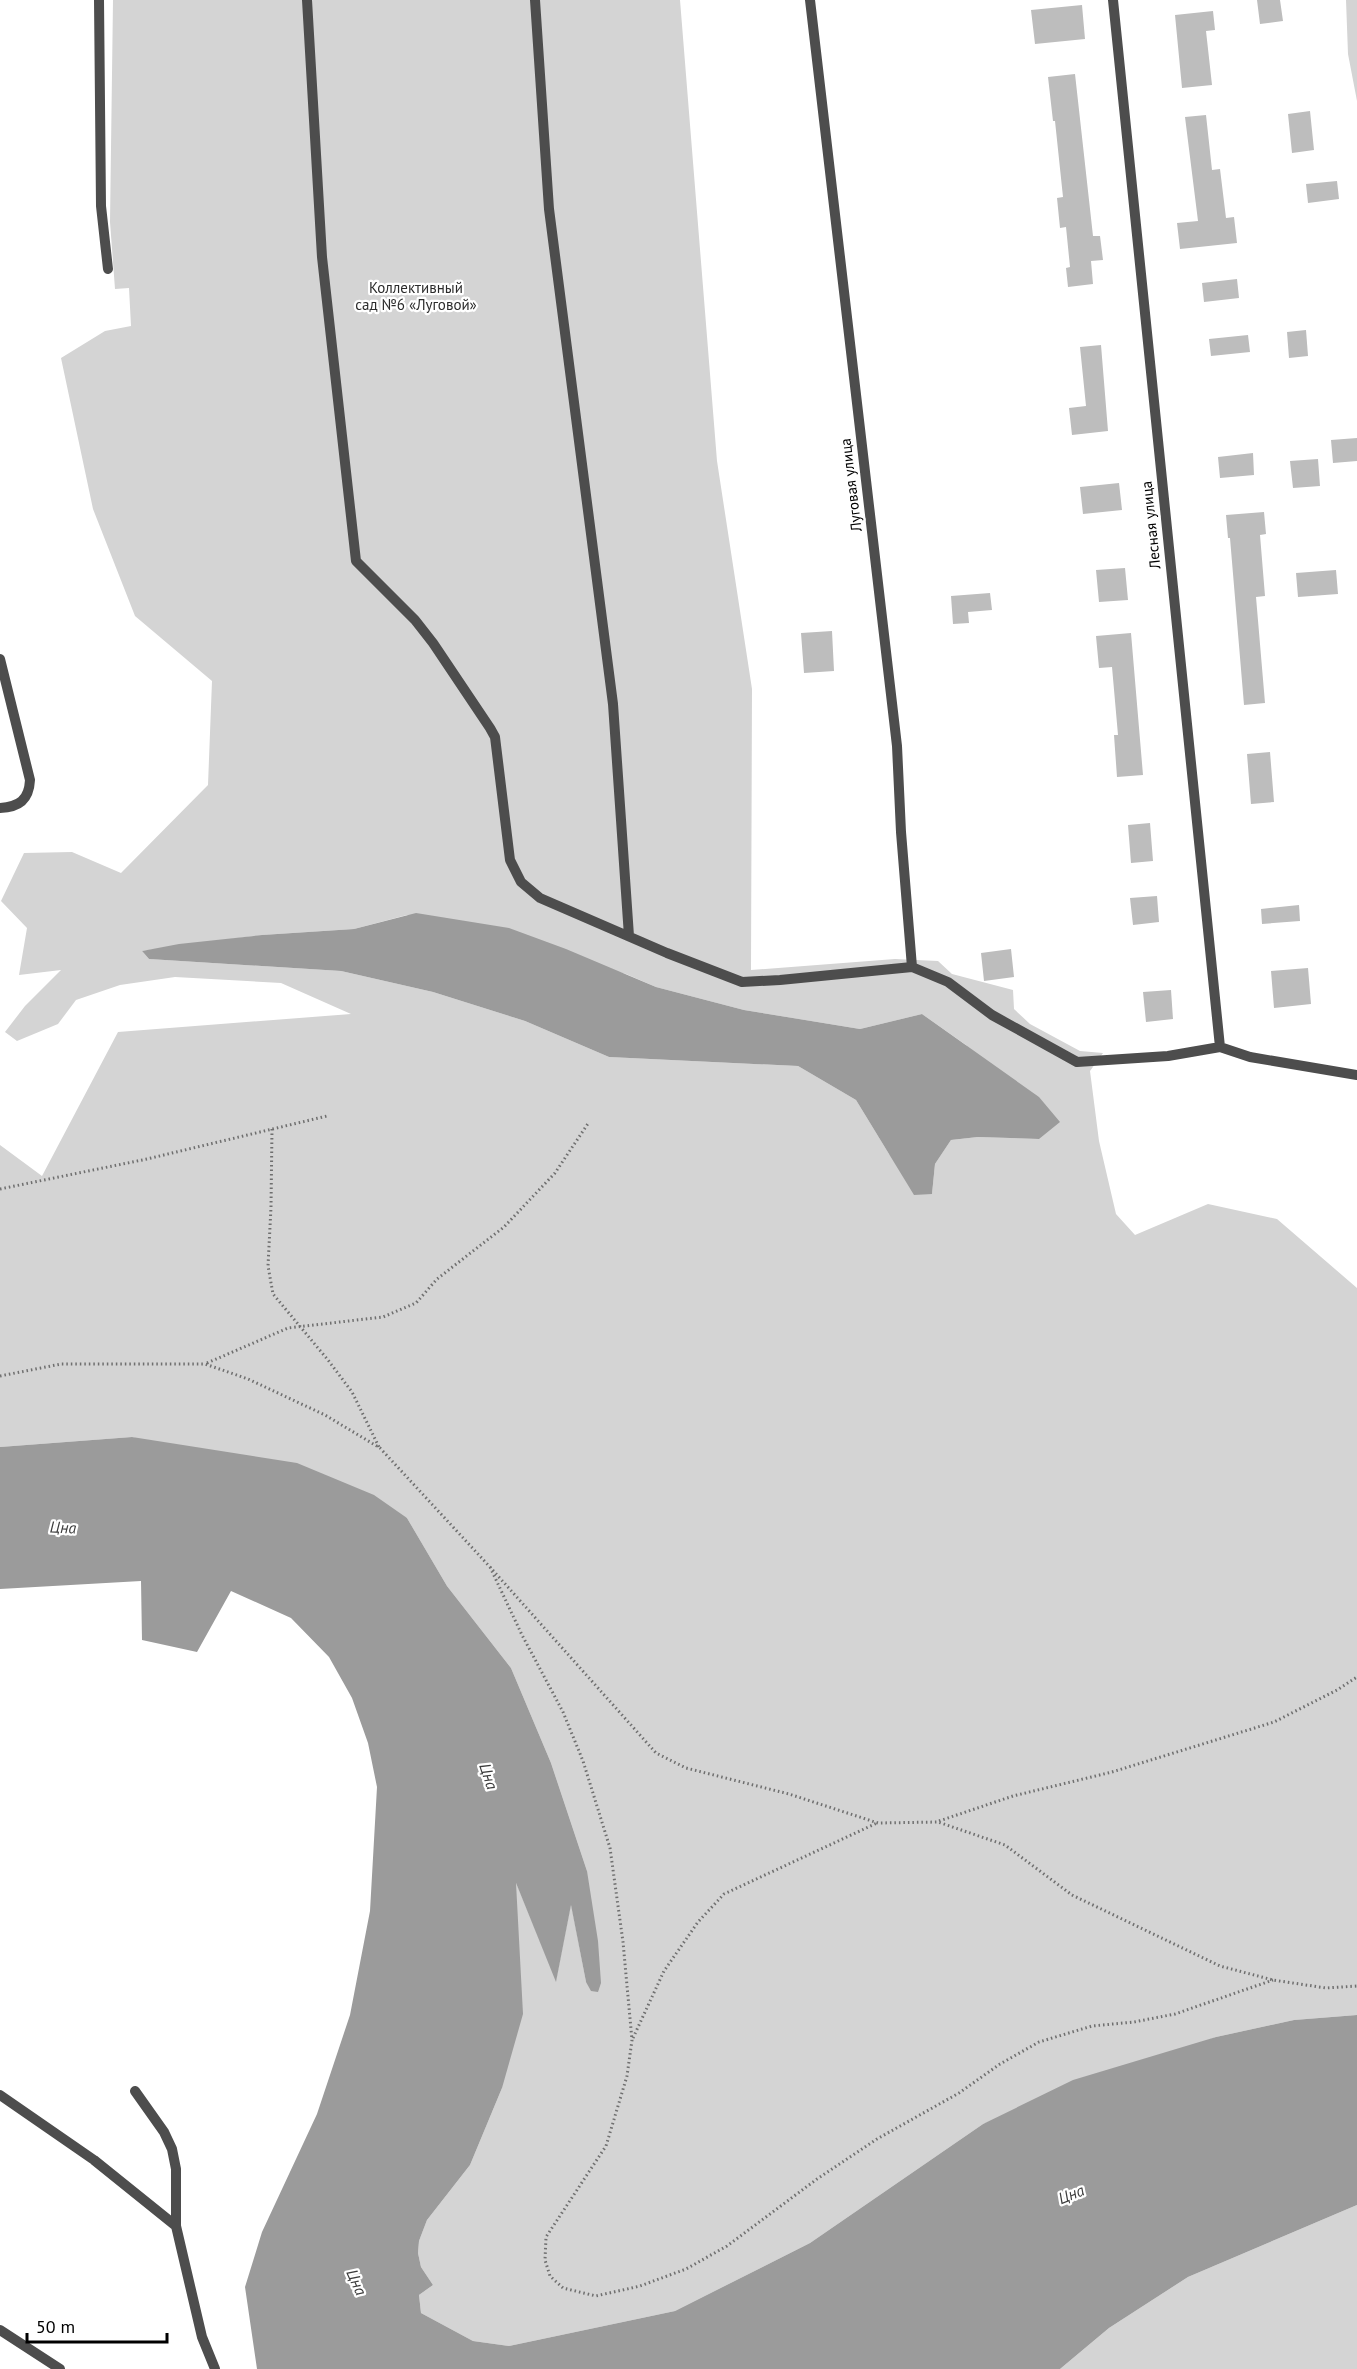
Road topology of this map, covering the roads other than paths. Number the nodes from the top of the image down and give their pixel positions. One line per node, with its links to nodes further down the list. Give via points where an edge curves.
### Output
1 (99, 0): 6 (street, via 101,206)
2 (307, 0): 9 (street, via 322,257 356,561 415,620 495,737 510,860 521,882 540,898)
3 (535, 0): 9 (street, via 549,209 613,704)
4 (810, 0): 10 (street, Луговая улица, via 897,746)
5 (1113, 0): 11 (street, Лесная улица)
6 (108, 269)
7 (0, 658): 8 (street, via 30,780 25,800 10,808)
8 (0, 808)
9 (629, 936): 10 (street, via 742,982)
10 (912, 967): 11 (street, via 948,982 992,1015 1077,1062 1168,1056)
11 (1220, 1047): 12 (street, via 1250,1057)
12 (1357, 1075)
13 (135, 2091): 15 (street, via 172,2149)
14 (0, 2095): 15 (street, via 94,2160)
15 (176, 2226): 18 (street, via 202,2337)
16 (0, 2330): 17 (street)
17 (60, 2369)
18 (215, 2369)

